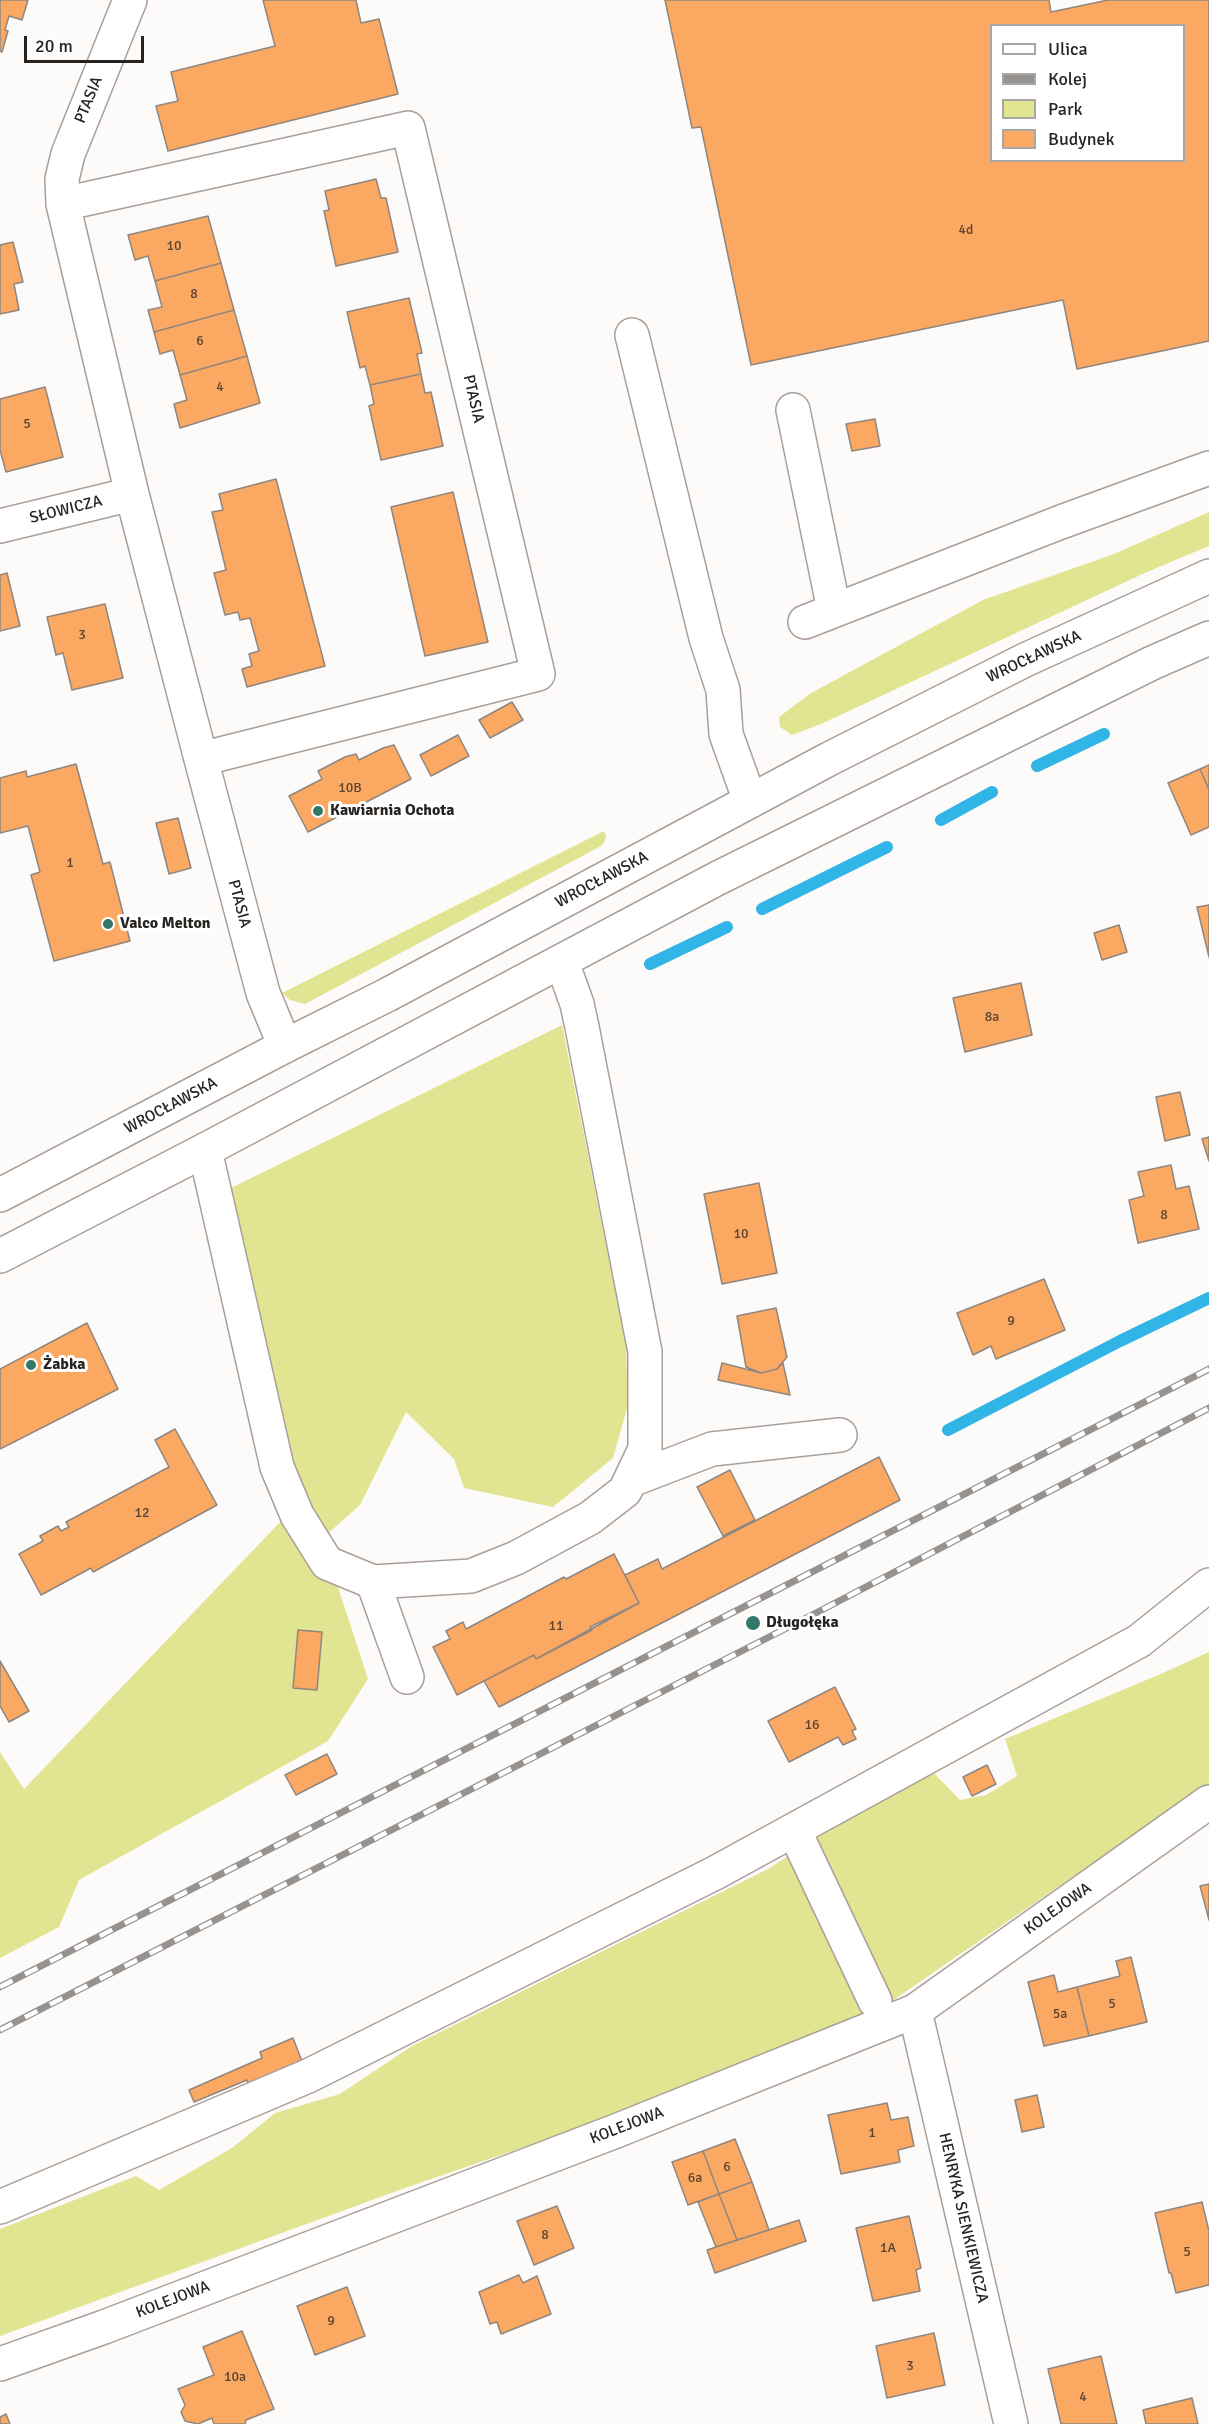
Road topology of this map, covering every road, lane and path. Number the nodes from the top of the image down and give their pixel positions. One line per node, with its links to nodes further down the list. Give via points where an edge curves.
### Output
1 (130, 0): 2 (street, PTASIA, via 68,154 62,179)
2 (63, 204): 6 (street, PTASIA); 12 (street, PTASIA, via 408,128 538,674)
3 (632, 335): 13 (street, via 706,638 723,690 726,734)
4 (793, 410): 9 (street)
5 (1209, 468): 9 (street)
6 (132, 494): 7 (street, SŁOWICZA); 12 (street, PTASIA)
7 (0, 526)
8 (1209, 576): 13 (street, WROCŁAWSKA, via 1025,660)
9 (834, 610): 10 (street)
10 (804, 622)
11 (1209, 638): 14 (street, via 718,878)
12 (201, 759): 15 (street, PTASIA, via 263,993)
13 (750, 801): 15 (street, WROCŁAWSKA)
14 (562, 962): 16 (street); 20 (street, via 580,1016 645,1352 645,1449)
15 (285, 1046): 17 (street, WROCŁAWSKA)
16 (205, 1150): 18 (street); 21 (street, via 277,1467 297,1515 327,1563)
17 (0, 1196)
18 (0, 1256)
19 (840, 1435): 20 (street, via 712,1449)
20 (631, 1480): 21 (street, via 625,1491 590,1518 516,1558 471,1576)
21 (373, 1582): 23 (street)
22 (1209, 1585): 25 (street, via 1139,1641)
23 (406, 1677)
24 (1209, 1802): 27 (street, KOLEJOWA)
25 (794, 1830): 26 (street); 28 (street, via 308,2076)
26 (875, 2001)
27 (915, 2011): 29 (street, KOLEJOWA, via 605,2135); 30 (street, HENRYKA SIENKIEWICZA)
28 (0, 2207)
29 (0, 2364)
30 (1011, 2424)

